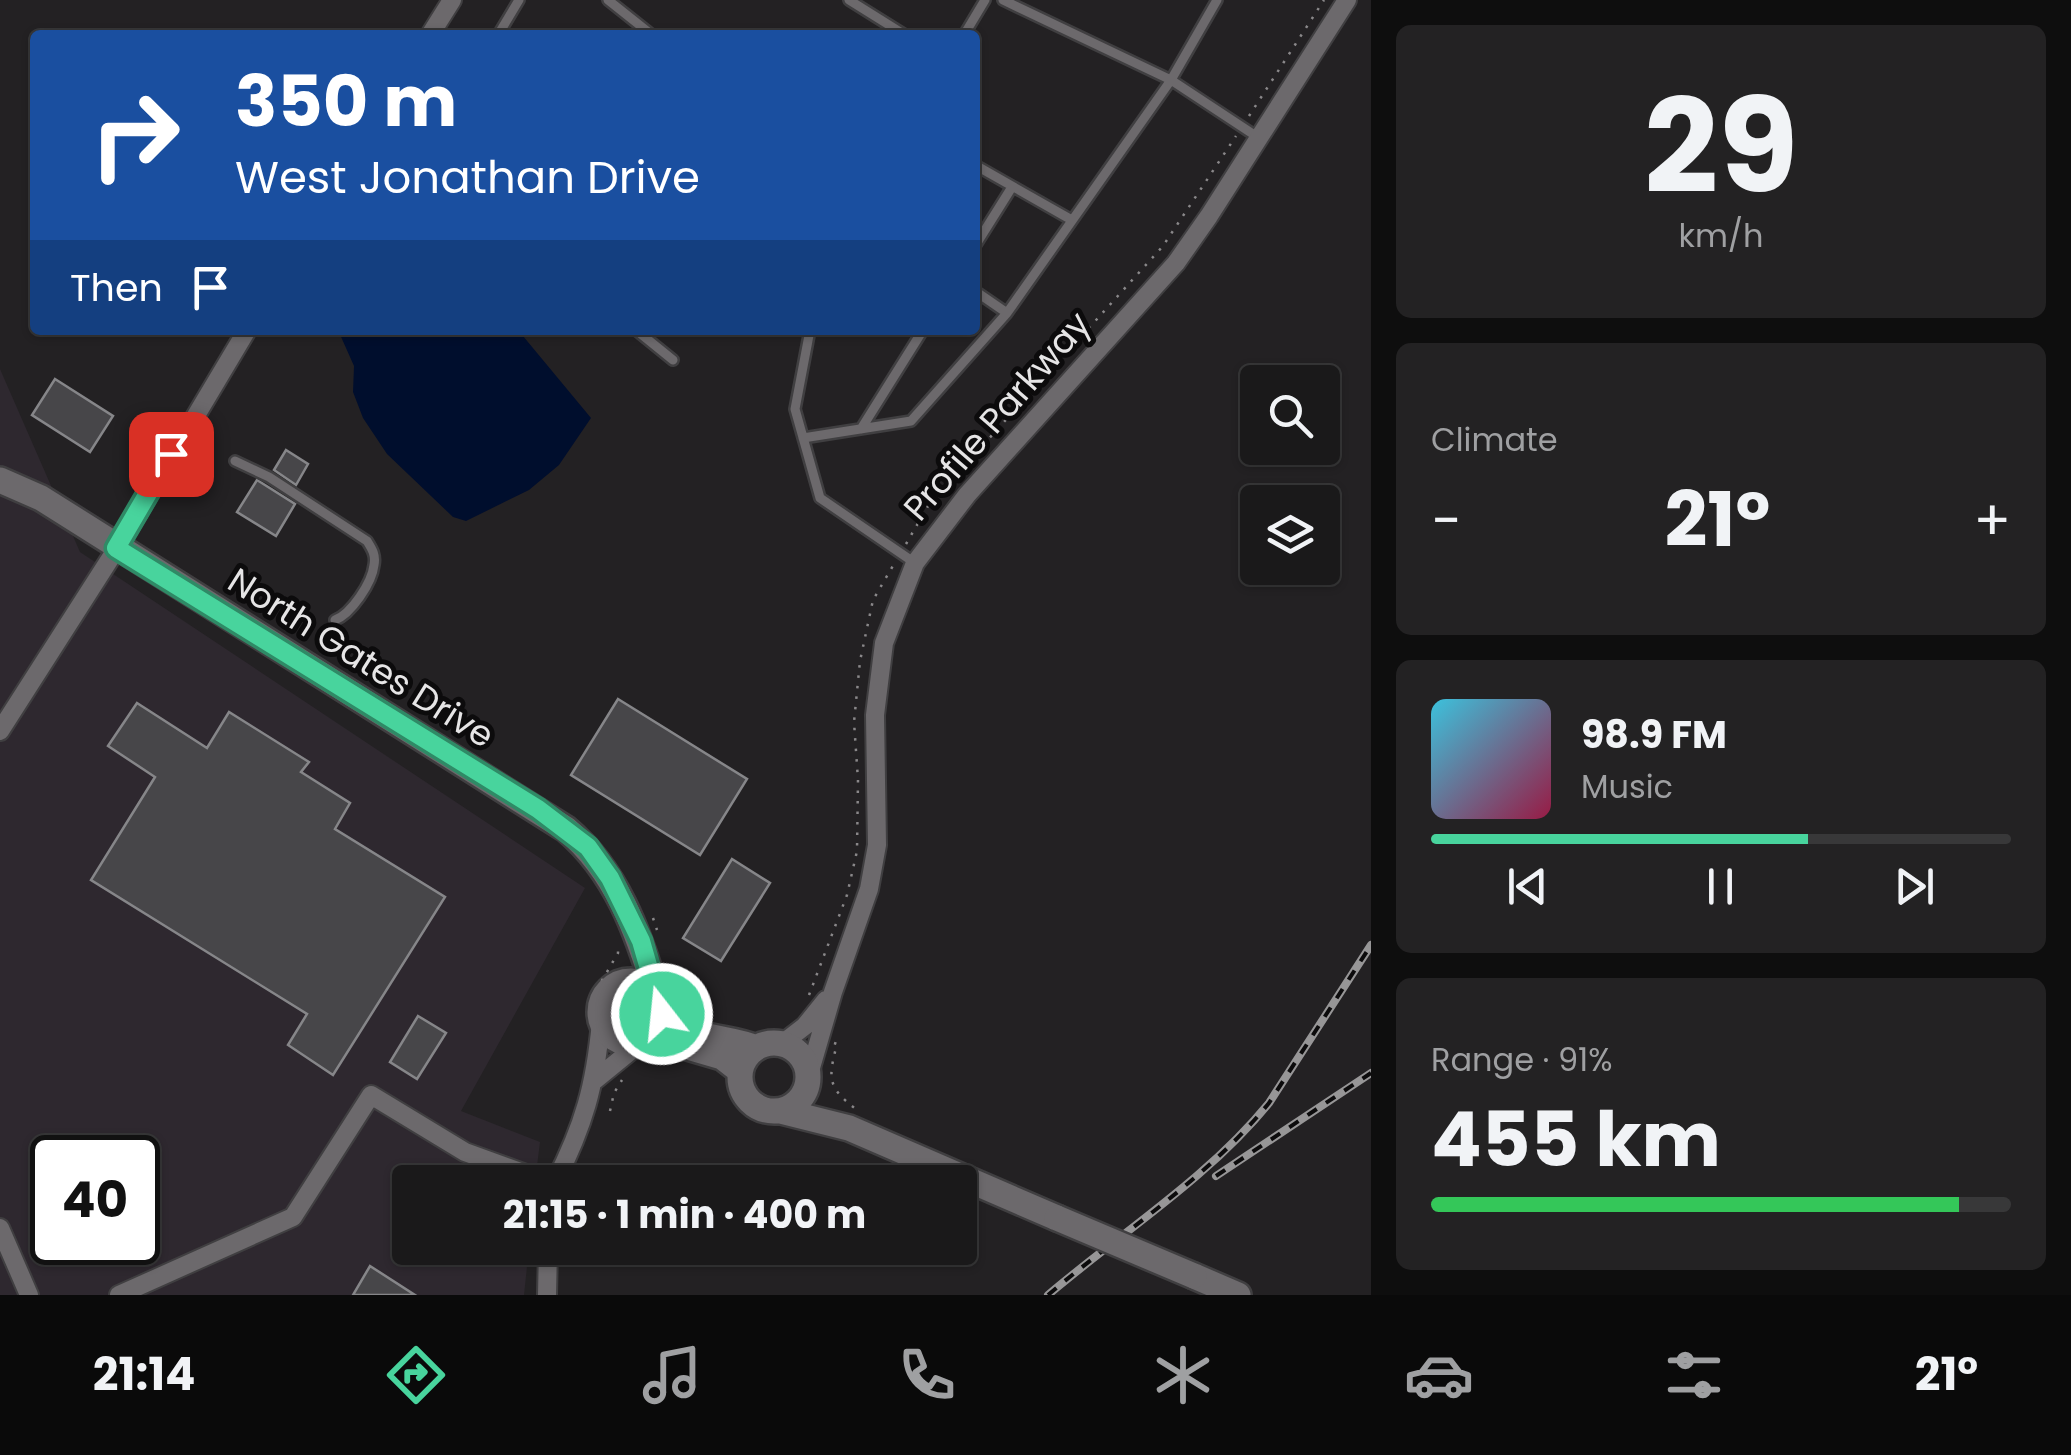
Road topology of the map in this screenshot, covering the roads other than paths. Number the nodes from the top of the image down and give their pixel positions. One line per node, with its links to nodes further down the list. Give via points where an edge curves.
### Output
1 (452, 0): 9 (street)
2 (519, 0): 10 (lane)
3 (608, 0): 11 (lane)
4 (849, 0): 12 (lane)
5 (985, 0): 13 (lane)
6 (1003, 0): 14 (lane)
7 (1217, 0): 14 (lane)
8 (1347, 0): 15 (street, Profile Parkway)
9 (433, 30)
10 (501, 30)
11 (645, 30)
12 (897, 30)
13 (967, 30)
14 (1170, 80): 15 (lane); 18 (lane)
15 (1259, 138): 32 (street, Profile Parkway, via 1176,262)
16 (980, 168): 17 (lane)
17 (1012, 187): 18 (lane); 19 (lane)
18 (1070, 220): 21 (lane)
19 (980, 238)
20 (980, 294): 21 (lane)
21 (1007, 313): 27 (lane, via 911,421)
22 (244, 335): 31 (street)
23 (642, 335): 26 (lane)
24 (809, 335): 28 (lane, via 795,409)
25 (919, 335): 27 (lane)
26 (673, 360)
27 (861, 429): 28 (lane)
28 (803, 438): 32 (lane, via 820,498)
29 (235, 461): 33 (lane, via 367,541 374,569 348,612)
30 (0, 480): 31 (street, North Gates Drive, via 41,498)
31 (116, 548): 34 (street); 35 (street, North Gates Drive, via 566,829 610,878)
32 (915, 562): 37 (street, Profile Parkway, via 884,643 875,715 877,845 869,889)
33 (335, 620)
34 (0, 732)
35 (635, 940): 36 (street); 38 (street, North Gates Drive)
36 (617, 984): 38 (street, via 642,983); 39 (street)
37 (833, 992): 41 (street, Profile Parkway); 45 (street, Profile Parkway)
38 (659, 1000): 40 (street, via 660,1022); 42 (street, via 700,1034)
39 (595, 1021): 40 (street, via 614,1038); 43 (street)
40 (647, 1038): 43 (street); 44 (street, via 722,1057)
41 (783, 1043): 42 (street); 45 (street, via 802,1056)
42 (756, 1048): 44 (street, via 743,1060)
43 (596, 1080): 49 (street)
44 (737, 1081): 46 (street, via 750,1102)
45 (808, 1081): 46 (street, via 800,1099); 47 (street)
46 (773, 1115): 47 (street)
47 (853, 1119): 55 (street, bridge, via 1057,1218)
48 (503, 1165): 53 (street, via 465,1152 371,1095 293,1217)
49 (561, 1165)
50 (0, 1228): 52 (street)
51 (548, 1265): 54 (street)
52 (28, 1295)
53 (118, 1295)
54 (547, 1295)
55 (1238, 1295)

